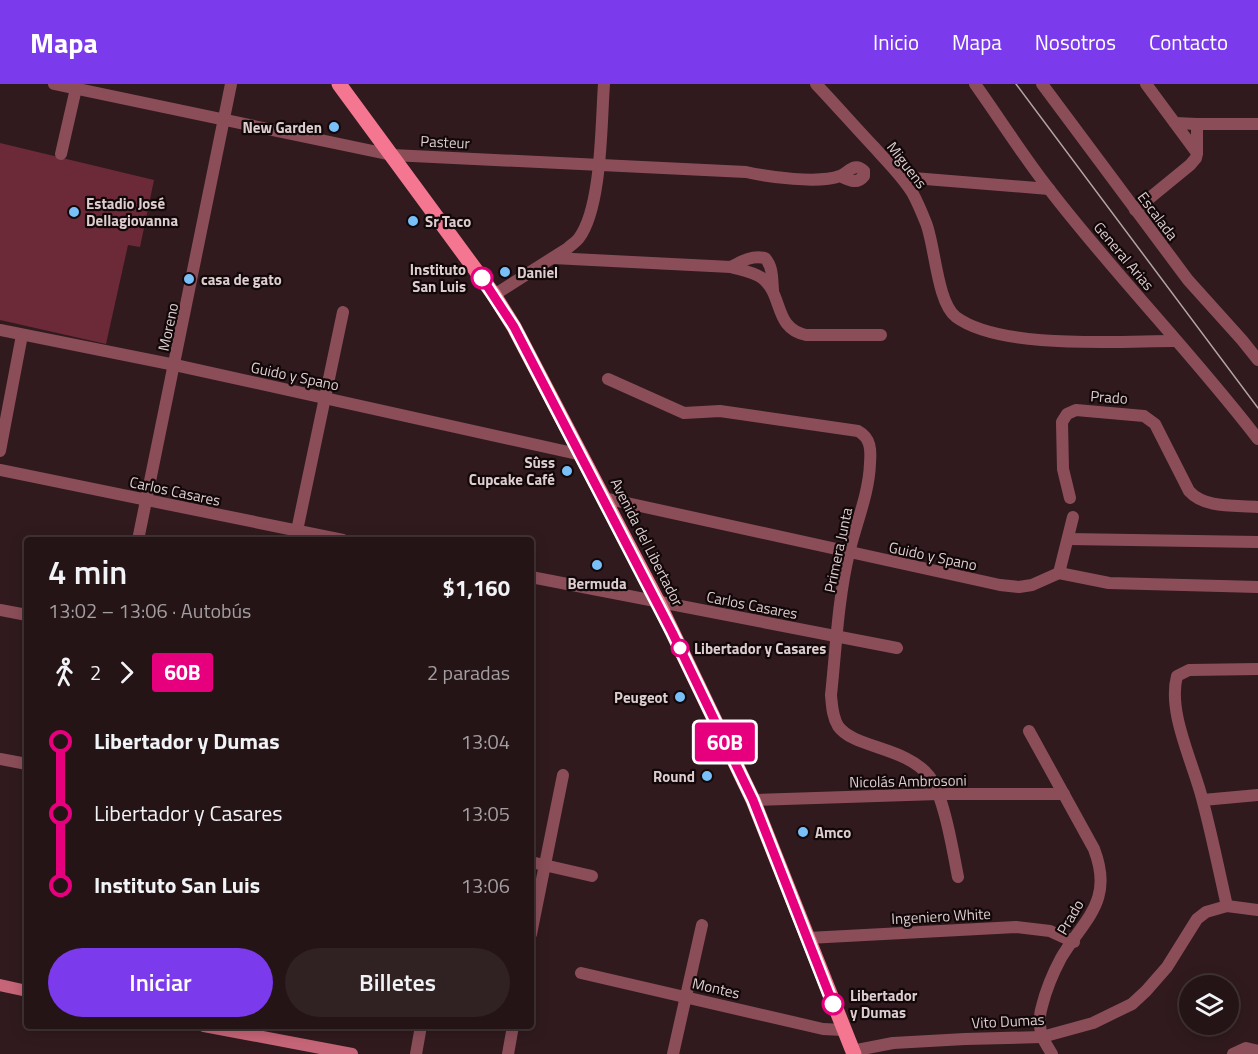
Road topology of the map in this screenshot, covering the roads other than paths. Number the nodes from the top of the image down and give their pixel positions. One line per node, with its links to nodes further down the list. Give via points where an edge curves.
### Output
1 (54, 84): 9 (street, Pasteur)
2 (231, 84): 10 (street, Moreno)
3 (339, 84): 16 (main road, Avenida del Libertador)
4 (604, 84): 17 (street)
5 (816, 84): 19 (street, Miguens)
6 (975, 84): 20 (street, General Arias)
7 (1042, 84): 21 (street, Escalada)
8 (1146, 84): 11 (street)
9 (77, 86): 10 (street, Pasteur); 15 (street)
10 (225, 121): 16 (street, Pasteur); 34 (street, Moreno)
11 (1175, 123): 12 (street); 14 (street)
12 (1197, 124): 13 (street); 14 (street)
13 (1258, 124)
14 (1197, 153): 21 (street, via 1190,165)
15 (61, 154)
16 (392, 155): 17 (street, Pasteur); 25 (main road, Avenida del Libertador)
17 (598, 164): 18 (street, Pasteur, via 810,179); 22 (street, via 594,201 579,238)
18 (840, 176)
19 (901, 177): 20 (street); 31 (street, Miguens, via 927,226 948,309 954,316 985,332 1010,336 1071,341)
20 (1048, 189): 31 (street, General Arias)
21 (1134, 210): 30 (street, Escalada, via 1188,280)
22 (553, 258): 23 (street); 25 (street)
23 (731, 267): 24 (street, via 763,279); 24 (street, via 749,258 765,258 770,263)
24 (773, 290): 29 (street, via 786,324 795,333)
25 (494, 295): 39 (main road, Avenida del Libertador)
26 (343, 312): 36 (street)
27 (0, 330): 28 (street, Guido y Spano)
28 (22, 335): 34 (street, Guido y Spano); 38 (street)
29 (881, 335)
30 (1242, 340): 32 (street); 33 (street, Escalada)
31 (1176, 341): 37 (street, General Arias)
32 (1258, 345)
33 (1258, 360)
34 (175, 365): 36 (street, Guido y Spano); 43 (street, Moreno)
35 (608, 379): 51 (street, Primera Junta, via 684,413 748,414 864,435 870,443 869,475)
36 (325, 398): 39 (street, Guido y Spano); 46 (street)
37 (1258, 439)
38 (0, 451)
39 (582, 455): 41 (main road, Avenida del Libertador)
40 (0, 470): 43 (street, Carlos Casares)
41 (604, 498): 51 (street, Guido y Spano); 55 (main road, Avenida del Libertador)
42 (1070, 498): 44 (street, Prado, via 1063,469 1062,422 1076,410 1144,416 1155,424 1194,497 1208,503)
43 (147, 500): 46 (street, Carlos Casares); 47 (street, Moreno)
44 (1258, 507)
45 (1073, 517): 49 (street)
46 (296, 535): 48 (street, Carlos Casares)
47 (139, 537)
48 (315, 537)
49 (1068, 539): 50 (street); 52 (street)
50 (1258, 542)
51 (849, 553): 52 (street, Guido y Spano, via 1019,587); 58 (street, Primera Junta)
52 (1059, 573): 54 (street, via 1109,583)
53 (534, 578): 55 (street, Carlos Casares)
54 (1258, 587)
55 (658, 602): 58 (street, Carlos Casares); 68 (main road, Avenida del Libertador)
56 (0, 610): 57 (street)
57 (24, 614)
58 (837, 637): 59 (street, Carlos Casares); 65 (street, Primera Junta, via 831,695 838,727 913,761 930,777)
59 (897, 648)
60 (1258, 669): 69 (street, via 1189,670 1177,676 1176,710)
61 (1029, 731): 66 (street, Prado)
62 (0, 759): 63 (street)
63 (24, 763)
64 (563, 776): 71 (street)
65 (938, 794): 66 (street, Nicolás Ambrosoni); 68 (street, Nicolás Ambrosoni); 73 (street, Primera Junta)
66 (1064, 794): 79 (street, Prado, via 1094,849 1101,877 1093,912)
67 (1258, 795): 69 (street)
68 (753, 800): 78 (main road, Avenida del Libertador)
69 (1203, 800): 74 (street)
70 (534, 863): 71 (street)
71 (544, 865): 72 (street); 76 (street)
72 (592, 876)
73 (958, 877)
74 (1227, 906): 75 (street); 88 (street, Vito Dumas, via 1197,919 1167,967 1132,1004 1093,1023)
75 (1258, 910)
76 (534, 918)
77 (702, 925): 83 (street)
78 (808, 938): 79 (street, Ingeniero White, via 1016,927 1050,931); 87 (main road, Avenida del Libertador)
79 (1074, 942): 88 (street, Prado, via 1044,995 1039,1016)
80 (581, 973): 83 (street, Montes)
81 (0, 986): 82 (street)
82 (24, 990)
83 (686, 996): 87 (street, Montes, via 823,1029); 94 (street)
84 (220, 1029): 91 (street)
85 (420, 1029): 92 (street)
86 (512, 1029): 93 (street)
87 (843, 1030): 90 (main road, Avenida del Libertador)
88 (1042, 1037): 90 (street, Vito Dumas, via 893,1043); 95 (street, Prado)
89 (1258, 1051): 96 (street, via 1246,1048)
90 (853, 1052)
91 (352, 1054)
92 (416, 1054)
93 (508, 1054)
94 (673, 1054)
95 (1052, 1054)
96 (1233, 1054)

